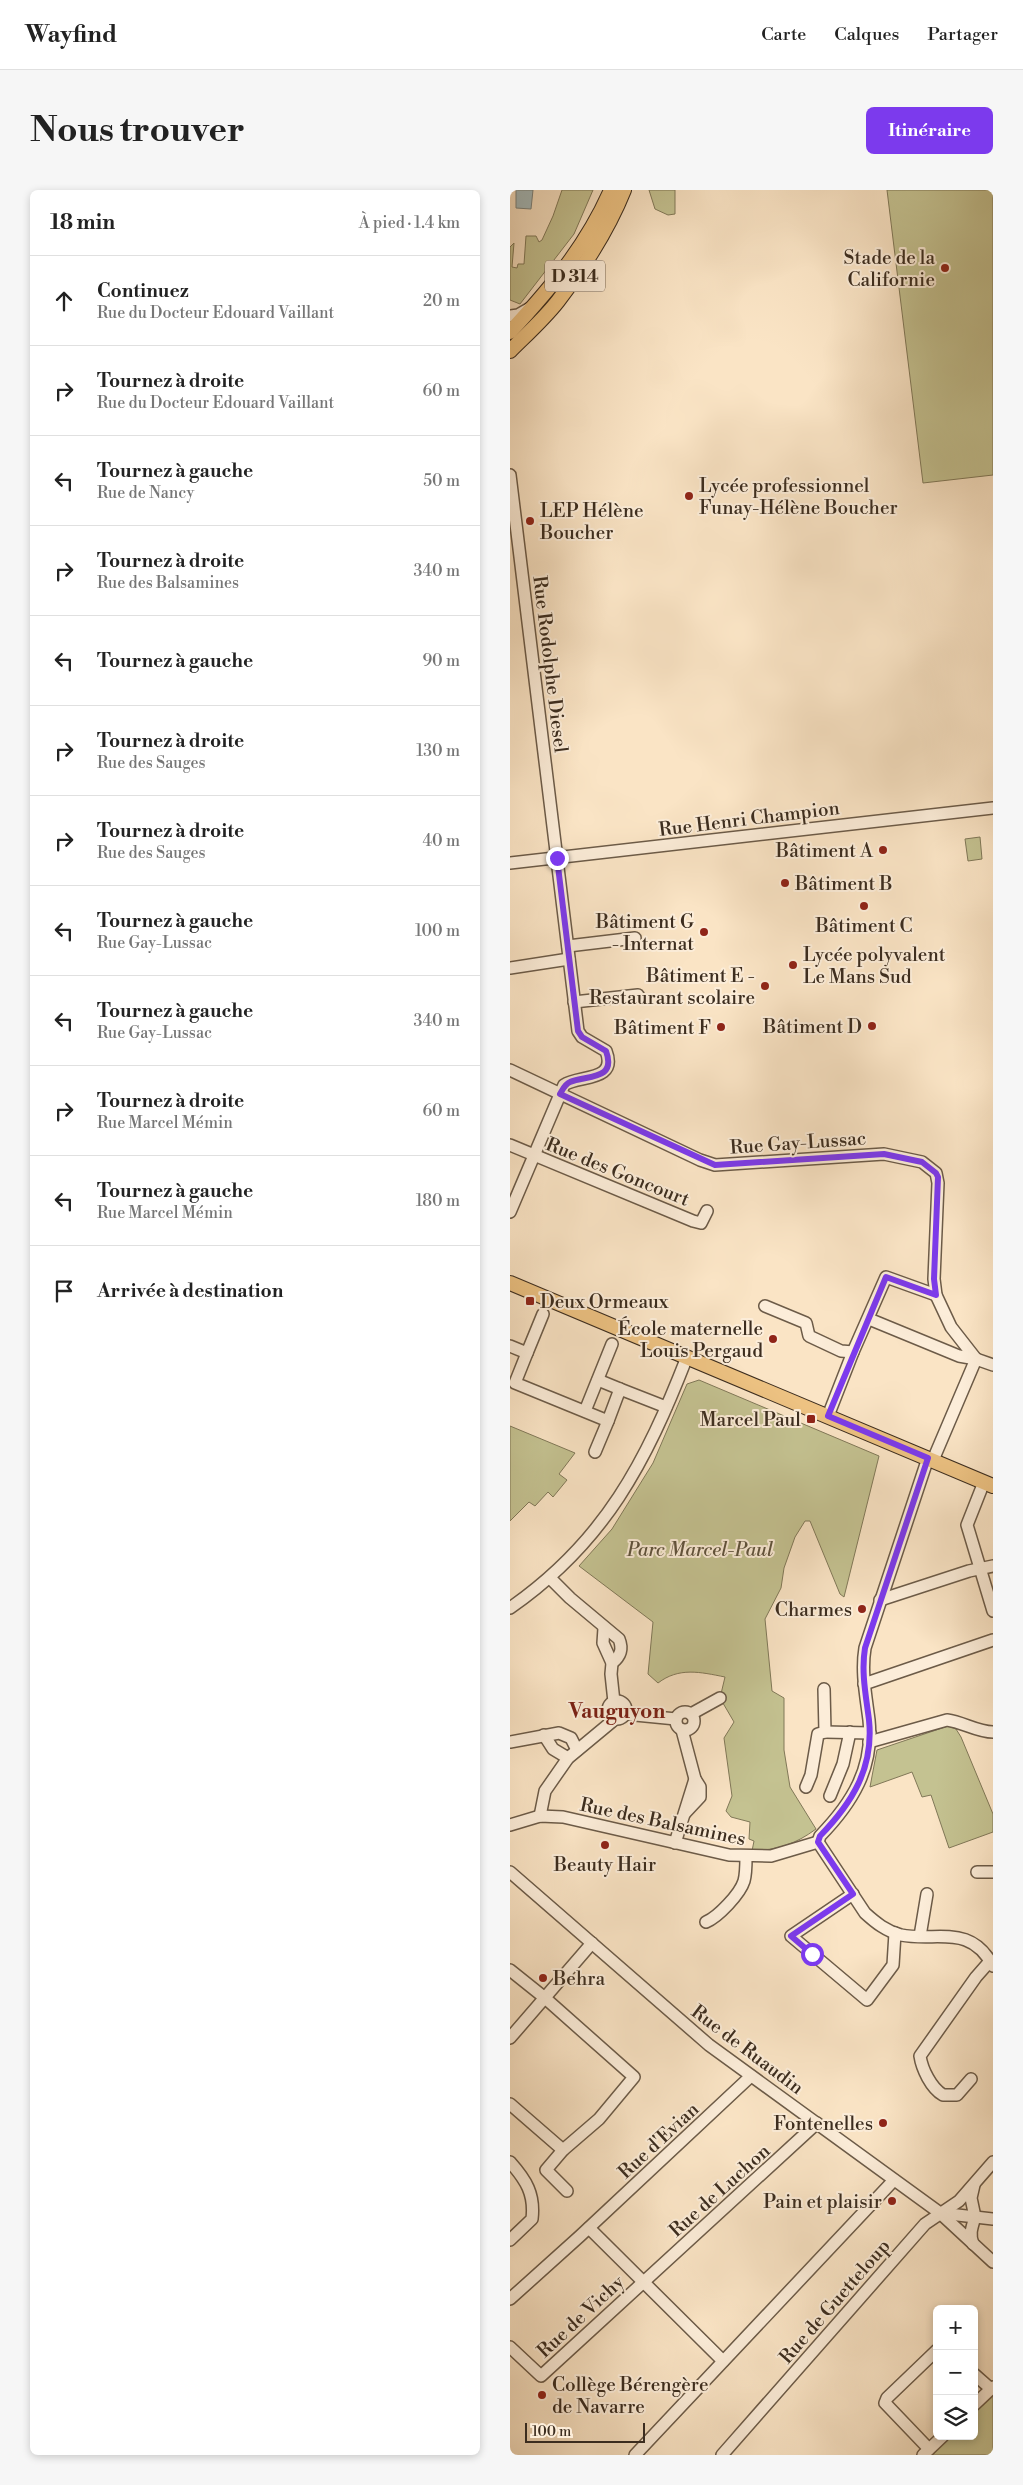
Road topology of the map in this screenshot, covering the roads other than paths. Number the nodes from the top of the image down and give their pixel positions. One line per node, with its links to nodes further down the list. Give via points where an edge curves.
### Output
1 (611, 190): 3 (main road, D 314, via 584,242)
2 (624, 190): 6 (main road, D 314, via 616,211 590,255 557,303)
3 (537, 302): 4 (street, via 526,311); 5 (main road, D 314)
4 (510, 316)
5 (510, 332)
6 (510, 351)
7 (510, 474): 8 (street, Rue Rodolphe Diesel)
8 (513, 522): 10 (street, Rue Rodolphe Diesel)
9 (993, 808): 10 (street, Rue Henri Champion)
10 (557, 858): 11 (street, Rue Henri Champion); 13 (street, Rue Rodolphe Diesel)
11 (510, 863)
12 (635, 938): 13 (street)
13 (568, 946): 14 (street, Rue Rodolphe Diesel)
14 (569, 959): 15 (street); 17 (street, Rue Rodolphe Diesel)
15 (510, 968)
16 (638, 995): 17 (street)
17 (574, 1002): 19 (street, Rue Rodolphe Diesel, via 578,1031 582,1037 606,1051 608,1063 601,1074 571,1081)
18 (510, 1070): 19 (street, Rue Gay-Lussac)
19 (560, 1094): 21 (street); 25 (street, Rue Gay-Lussac, via 715,1165 884,1154 922,1162 936,1173 938,1183)
20 (510, 1145): 21 (street, Rue des Goncourt)
21 (534, 1155): 22 (street, Rue des Goncourt, via 701,1223); 23 (street)
22 (708, 1211)
23 (510, 1212)
24 (510, 1283): 33 (main road)
25 (936, 1295): 28 (street, via 886,1277); 34 (street, Rue Gay-Lussac, via 951,1328)
26 (765, 1306): 31 (street, via 806,1323 809,1336 841,1351)
27 (543, 1314): 32 (street)
28 (868, 1319): 31 (street); 34 (street, via 959,1356)
29 (612, 1344): 36 (street)
30 (510, 1346): 32 (street)
31 (853, 1352): 40 (street)
32 (527, 1353): 39 (street, via 515,1383)
33 (687, 1357): 38 (street); 40 (main road)
34 (976, 1359): 35 (street); 43 (street)
35 (993, 1366)
36 (598, 1380): 37 (street); 39 (street)
37 (620, 1389): 38 (street); 41 (street)
38 (666, 1407): 47 (street, via 645,1454 613,1509 584,1545)
39 (585, 1412): 41 (street)
40 (828, 1416): 43 (main road)
41 (608, 1421): 42 (street)
42 (595, 1452)
43 (930, 1459): 44 (main road); 48 (street)
44 (988, 1484): 46 (street, via 967,1525)
45 (993, 1566): 46 (street)
46 (980, 1569): 48 (street); 50 (street)
47 (550, 1578): 49 (street); 51 (street)
48 (880, 1600): 54 (street, via 865,1648)
49 (510, 1608)
50 (993, 1611)
51 (604, 1628): 53 (street, via 603,1643); 53 (street, via 621,1644 618,1658)
52 (993, 1640): 54 (street)
53 (612, 1662): 58 (street, via 614,1702 608,1710 610,1715)
54 (864, 1684): 65 (street)
55 (824, 1689): 61 (street)
56 (720, 1698): 57 (street)
57 (691, 1714): 59 (street, via 683,1713); 60 (street, via 694,1725)
58 (620, 1716): 59 (street); 67 (street)
59 (676, 1719): 60 (street)
60 (682, 1730): 73 (street, via 700,1787 700,1797 685,1813)
61 (825, 1732): 62 (street); 68 (street, via 818,1734)
62 (850, 1732): 65 (street); 69 (street, via 843,1764)
63 (993, 1732): 65 (street, via 947,1720)
64 (544, 1736): 66 (street); 67 (street, via 553,1748); 67 (street, via 565,1735 571,1738)
65 (869, 1738): 72 (street, via 866,1766 853,1796)
66 (510, 1742)
67 (572, 1754): 70 (street, via 545,1791)
68 (806, 1787)
69 (830, 1796)
70 (540, 1816): 71 (street, Rue des Balsamines); 73 (street, Rue des Balsamines, via 563,1818)
71 (510, 1825)
72 (818, 1842): 74 (street, Rue des Balsamines, via 771,1856); 78 (street)
73 (675, 1843): 74 (street, Rue des Balsamines)
74 (746, 1857): 80 (street, via 741,1887 716,1918)
75 (510, 1872): 83 (street, Rue de Ruaudin)
76 (977, 1872): 77 (street)
77 (993, 1872)
78 (853, 1894): 81 (street, via 874,1922); 81 (street, via 791,1936 867,2000 893,1965)
79 (927, 1894): 82 (street)
80 (706, 1922)
81 (895, 1933): 82 (street)
82 (920, 1936): 84 (street, via 944,1935 962,1939 976,1946)
83 (592, 1943): 86 (street); 88 (street, Rue de Ruaudin, via 709,2045)
84 (992, 1964): 89 (street, via 976,1977 920,2056 933,2084 943,2095 957,2095)
85 (510, 1970): 86 (street)
86 (545, 1998): 87 (street); 92 (street, via 634,2077 599,2119)
87 (510, 2038)
88 (752, 2076): 91 (street, Rue de Ruaudin); 101 (street, Rue d'Evian)
89 (971, 2079)
90 (510, 2104): 92 (street)
91 (817, 2123): 95 (street, Rue de Ruaudin); 105 (street, Rue de Luchon)
92 (563, 2150): 97 (street, via 546,2170)
93 (510, 2162): 102 (street, via 531,2190 533,2208 532,2219)
94 (993, 2162): 96 (street, Rue de Guetteloup)
95 (894, 2180): 98 (street, Rue de Ruaudin); 109 (street)
96 (974, 2185): 98 (street, Rue de Guetteloup, via 959,2201); 99 (street, via 971,2198)
97 (567, 2192)
98 (940, 2213): 99 (street); 103 (street, Rue de Ruaudin); 116 (street, Rue de Guetteloup, via 925,2224)
99 (975, 2217): 100 (street); 103 (street, via 971,2227)
100 (993, 2219)
101 (589, 2228): 105 (street); 106 (street, Rue d'Evian)
102 (510, 2240)
103 (973, 2244): 104 (street, Rue de Ruaudin)
104 (993, 2262)
105 (644, 2282): 107 (street, Rue de Vichy, via 541,2376); 109 (street)
106 (510, 2299)
107 (510, 2346)
108 (933, 2354): 114 (street, via 885,2403)
109 (723, 2361): 115 (street)
110 (978, 2377): 111 (street)
111 (992, 2388): 112 (street)
112 (978, 2401)
113 (938, 2440): 114 (street)
114 (926, 2452)
115 (634, 2455)
116 (722, 2455)

